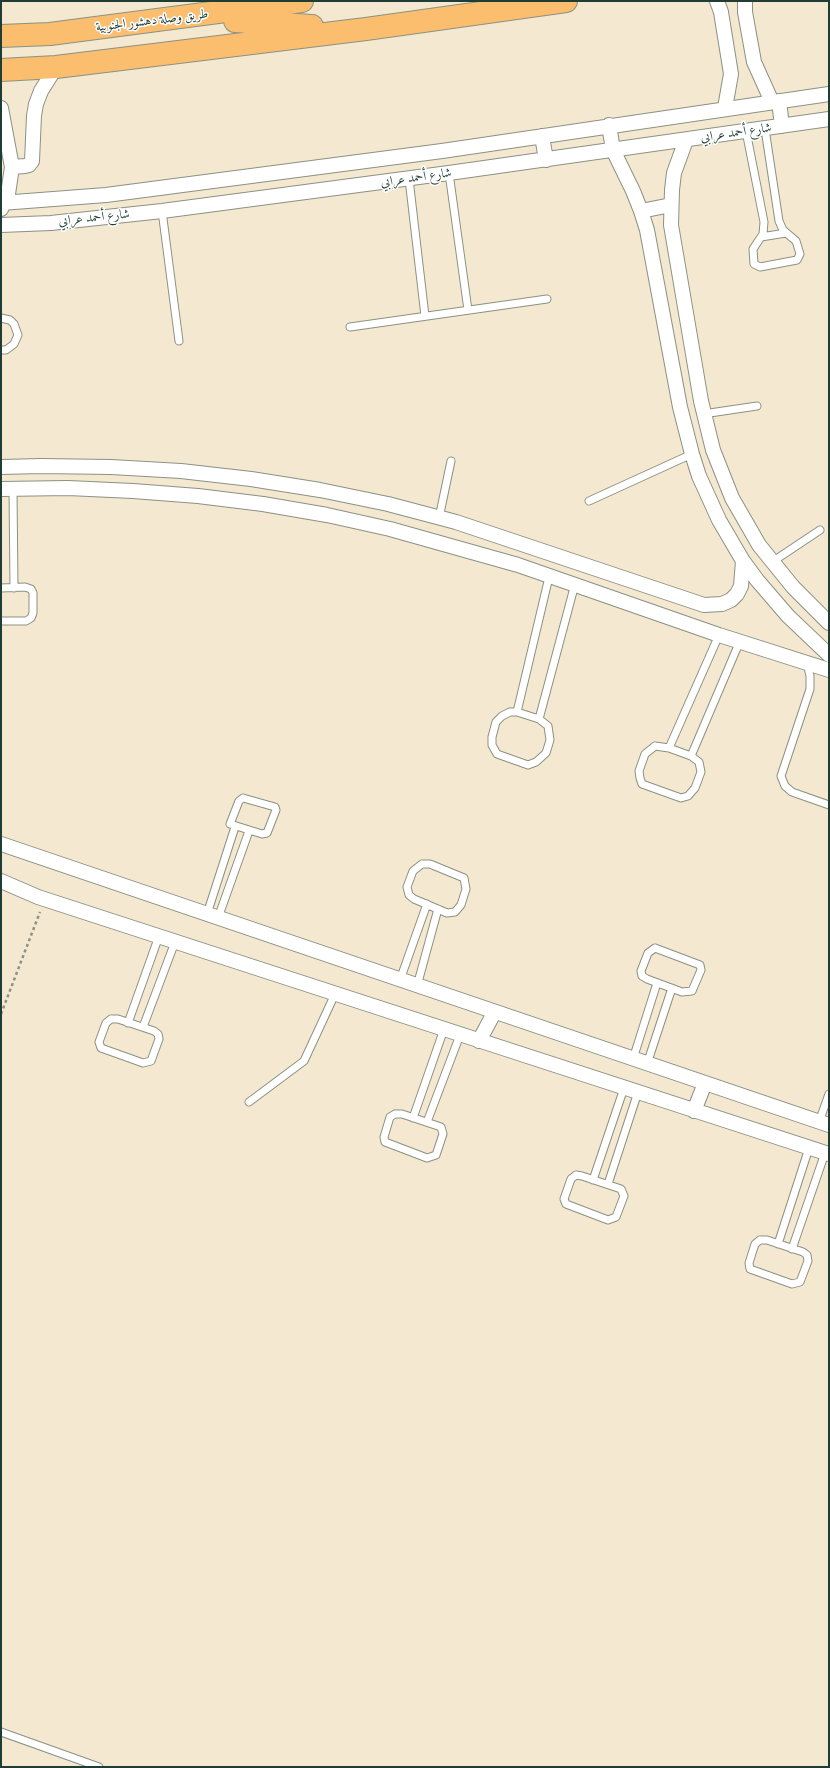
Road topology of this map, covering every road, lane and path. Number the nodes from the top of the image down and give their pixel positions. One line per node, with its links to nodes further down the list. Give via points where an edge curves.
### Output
1 (302, 1): 5 (highway, طريق وصلة دهشور الجنوبية)
2 (566, 1): 6 (highway)
3 (717, 1): 13 (street, via 731,70)
4 (745, 1): 11 (street, via 754,62)
5 (181, 18): 6 (highway); 7 (highway, طريق وصلة دهشور الجنوبية, via 50,34)
6 (366, 29): 8 (highway)
7 (1, 36)
8 (56, 67): 9 (highway); 23 (street, via 36,104 32,161 29,165)
9 (1, 70)
10 (829, 94): 11 (street)
11 (775, 102): 13 (street); 16 (street)
12 (1, 108): 23 (street)
13 (725, 108): 15 (street)
14 (829, 119): 16 (street, شارع أحمد عرابي)
15 (610, 125): 19 (street); 21 (street)
16 (782, 126): 17 (street, شارع أحمد عرابي)
17 (765, 129): 18 (street, شارع أحمد عرابي); 33 (lane, via 779,221)
18 (746, 131): 20 (street, شارع أحمد عرابي); 34 (lane, via 764,222)
19 (542, 136): 22 (street); 26 (street)
20 (686, 140): 21 (street, شارع أحمد عرابي); 28 (street, via 674,173)
21 (613, 150): 22 (street, شارع أحمد عرابي); 30 (street)
22 (546, 160): 24 (street, شارع أحمد عرابي)
23 (12, 167): 27 (street, via 10,185)
24 (449, 173): 25 (street, شارع أحمد عرابي); 36 (lane)
25 (409, 179): 29 (street, شارع أحمد عرابي); 37 (lane)
26 (106, 195): 27 (street); 31 (street)
27 (2, 205)
28 (671, 205): 30 (street); 43 (street, via 671,225)
29 (162, 211): 31 (street, شارع أحمد عرابي); 40 (lane)
30 (641, 211): 44 (street, via 647,230 680,407)
31 (109, 218): 32 (street, شارع أحمد عرابي)
32 (1, 225)
33 (786, 233): 34 (lane); 34 (lane, via 794,238 799,258 795,261 760,267 754,264 752,252)
34 (761, 237)
35 (547, 299): 36 (lane)
36 (468, 310): 37 (lane)
37 (425, 316): 39 (lane)
38 (1, 318): 41 (lane, via 14,324 18,335 14,344 6,350)
39 (350, 327)
40 (179, 341)
41 (1, 350)
42 (757, 406): 43 (lane)
43 (703, 414): 53 (street, via 713,450 732,498)
44 (692, 454): 48 (lane); 52 (street, via 719,520)
45 (451, 461): 49 (lane)
46 (1, 467): 49 (street, via 111,467 243,478 320,490)
47 (7, 489): 54 (street, via 133,491 263,504 390,529); 58 (lane)
48 (589, 501)
49 (439, 518): 51 (street)
50 (820, 530): 53 (lane)
51 (522, 543): 52 (street, via 704,605 722,604 737,594 741,586); 54 (street)
52 (743, 561): 63 (street, via 788,616)
53 (772, 562): 60 (street, via 793,588)
54 (518, 565): 55 (street)
55 (549, 577): 56 (street); 66 (lane)
56 (575, 584): 61 (street); 67 (lane)
57 (1, 588): 58 (lane)
58 (14, 588): 59 (lane, via 28,588 32,591 33,616 26,621)
59 (1, 621)
60 (829, 623)
61 (719, 635): 62 (street); 68 (lane)
62 (740, 642): 64 (street); 69 (lane)
63 (829, 655)
64 (806, 663): 65 (street); 70 (lane, via 810,689 781,776 784,786 792,792)
65 (829, 670)
66 (517, 712): 67 (lane); 67 (lane, via 510,712 496,722 492,745 497,754 528,765 542,758 550,740 548,726)
67 (539, 719)
68 (669, 748): 69 (lane); 69 (lane, via 655,746 644,754 639,771 642,784 681,798 688,796 695,788 701,772 699,762)
69 (691, 756)
70 (829, 805)
71 (235, 826): 72 (lane); 72 (lane, via 231,826 230,822 243,798 275,807 267,833); 78 (lane)
72 (249, 831): 78 (lane)
73 (1, 844): 78 (street)
74 (1, 881): 79 (street, via 38,897)
75 (427, 904): 76 (lane); 76 (lane, via 411,897 408,887 416,868 426,864 461,876 466,882 466,889 458,909 452,913); 81 (lane)
76 (438, 909): 83 (lane)
77 (39, 912): 87 (path)
78 (212, 916): 81 (street)
79 (159, 936): 80 (street); 88 (lane)
80 (175, 942): 85 (street); 89 (lane)
81 (400, 980): 83 (street)
82 (657, 983): 84 (lane); 84 (lane, via 644,978 642,974 648,953 652,949 658,948 700,965 701,970 692,991 686,993); 93 (lane)
83 (417, 987): 86 (street)
84 (672, 988): 94 (lane)
85 (335, 994): 90 (street); 99 (lane, via 304,1061)
86 (494, 1012): 92 (street); 93 (street)
87 (1, 1014)
88 (128, 1023): 89 (lane); 89 (lane, via 114,1018 108,1020 99,1042 101,1048 143,1063 149,1062 153,1058 159,1036 156,1032)
89 (143, 1027)
90 (444, 1029): 91 (street); 101 (lane)
91 (460, 1034): 92 (street); 102 (lane)
92 (479, 1041): 96 (street)
93 (633, 1059): 94 (street)
94 (647, 1064): 95 (street)
95 (705, 1083): 100 (street); 103 (street)
96 (624, 1088): 97 (street); 106 (lane)
97 (638, 1092): 100 (street); 107 (lane)
98 (829, 1094): 103 (lane)
99 (249, 1102)
100 (694, 1111): 104 (street)
101 (413, 1118): 102 (lane); 102 (lane, via 399,1113 392,1115 384,1137 385,1142 427,1158 433,1157 437,1153 443,1131 440,1127)
102 (427, 1122)
103 (824, 1124)
104 (809, 1148): 105 (street); 108 (lane)
105 (827, 1154): 109 (lane)
106 (593, 1180): 107 (lane); 107 (lane, via 579,1175 573,1177 564,1199 566,1204 608,1220 614,1219 624,1193 621,1189)
107 (608, 1184)
108 (778, 1244): 109 (lane); 109 (lane, via 764,1240 757,1242 749,1263 750,1269 792,1284 798,1283 802,1279 808,1258 805,1253)
109 (792, 1249)
110 (1, 1732): 111 (lane)
111 (94, 1766)

